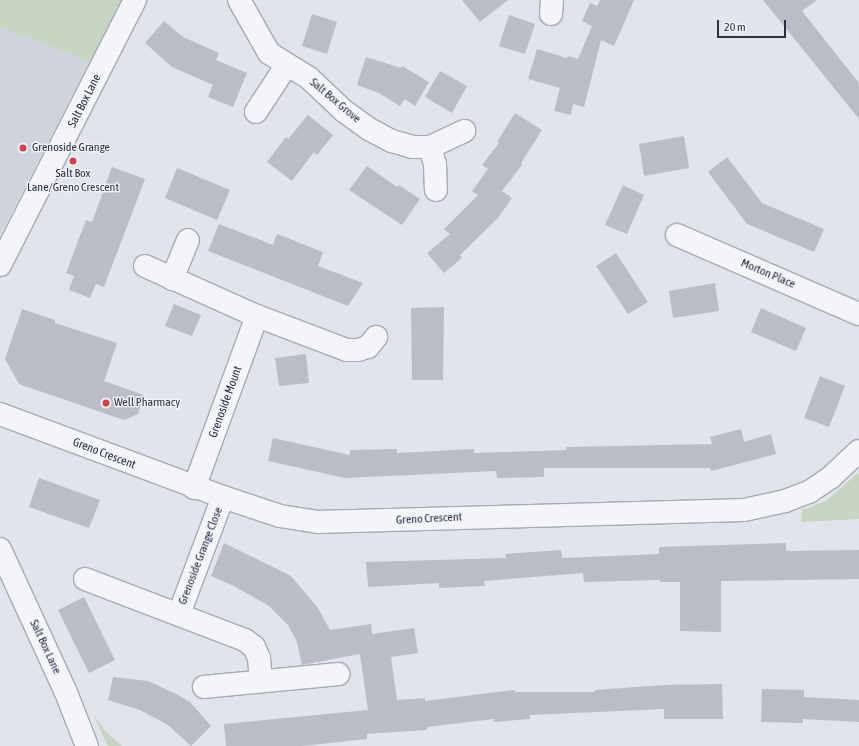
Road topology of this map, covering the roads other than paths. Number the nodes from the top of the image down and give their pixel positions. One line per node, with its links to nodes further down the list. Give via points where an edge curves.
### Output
1 (135, 0): 10 (street, Salt Box Lane)
2 (239, 0): 3 (street, Salt Box Grove, via 269,53)
3 (286, 66): 4 (street); 6 (street, Salt Box Grove, via 309,78 344,111 369,129 392,141 413,147)
4 (256, 112)
5 (465, 131): 6 (street, Salt Box Grove)
6 (430, 147): 7 (street, via 435,164)
7 (436, 190)
8 (677, 235): 13 (street, Morton Place)
9 (188, 240): 12 (street)
10 (0, 265)
11 (145, 266): 12 (street)
12 (172, 279): 14 (street)
13 (859, 314)
14 (257, 316): 15 (street, via 347,350 358,350 368,346); 18 (street, Grenoside Mount)
15 (376, 337)
16 (0, 414): 18 (street, Greno Crescent)
17 (859, 452): 19 (street, Greno Crescent, via 831,477 809,492 785,501 744,510 318,522 280,516)
18 (194, 488): 19 (street, Greno Crescent)
19 (223, 497): 22 (street, Grenoside Grange Close)
20 (0, 549): 26 (street, Salt Box Lane, via 65,690)
21 (85, 579): 22 (street, Grenoside Grange Close)
22 (179, 614): 24 (street, Grenoside Grange Close, via 244,640 254,647)
23 (338, 674): 24 (street)
24 (261, 680): 25 (street)
25 (204, 687)
26 (87, 746)

